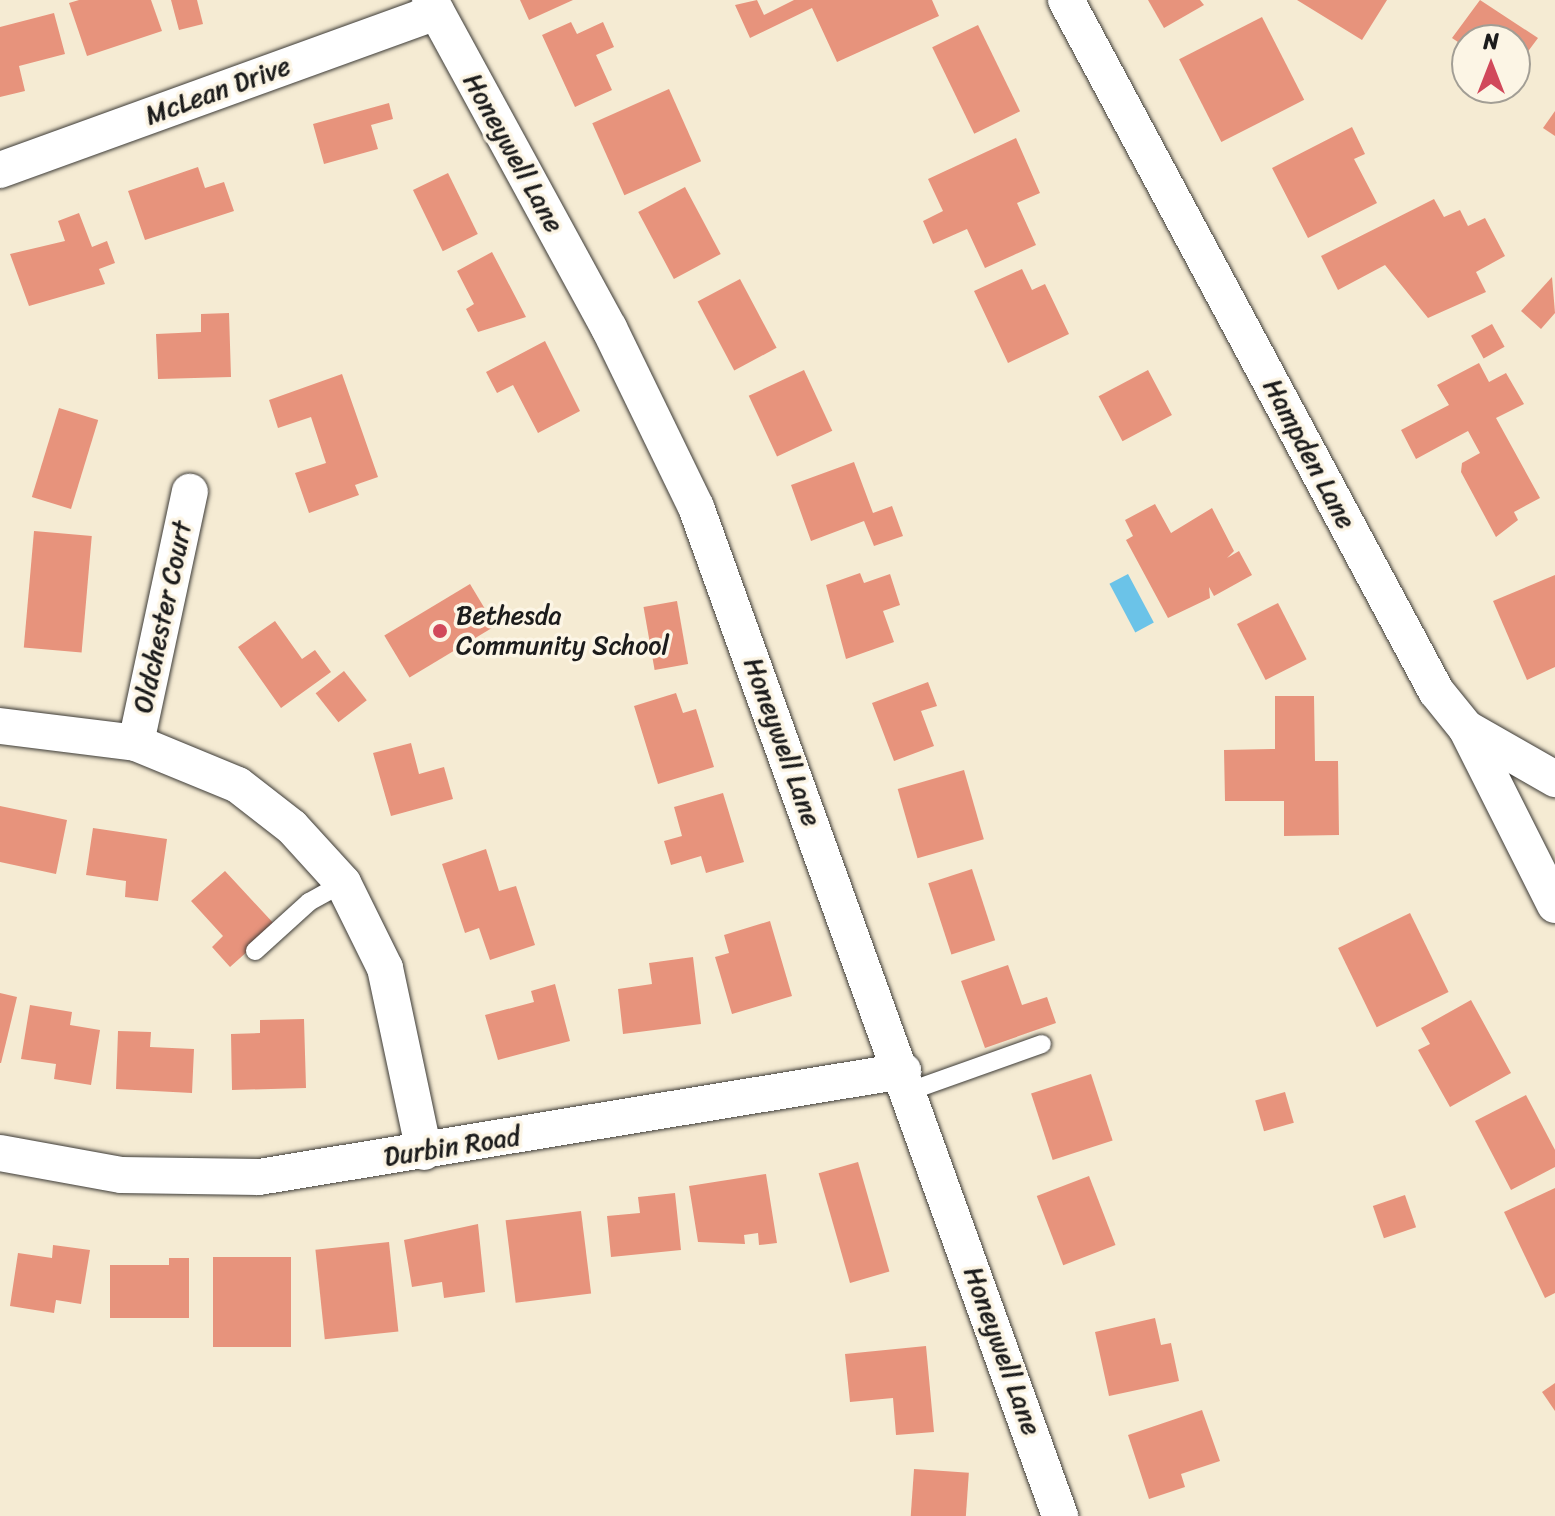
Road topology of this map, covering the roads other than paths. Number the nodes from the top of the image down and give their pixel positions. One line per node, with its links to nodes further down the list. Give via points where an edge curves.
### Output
1 (1066, 0): 6 (street, Hampden Lane, via 1436,691)
2 (433, 6): 3 (street, McLean Drive); 13 (street, Honeywell Lane, via 609,328 696,507)
3 (0, 170)
4 (190, 492): 7 (street, Oldchester Court)
5 (0, 726): 7 (street)
6 (1466, 728): 8 (street); 10 (street, Hampden Lane)
7 (136, 743): 9 (street, via 238,785 292,827)
8 (1555, 779)
9 (343, 883): 11 (lane, via 309,902); 14 (street, via 385,968)
10 (1555, 905)
11 (255, 951)
12 (1042, 1044): 13 (lane)
13 (906, 1081): 14 (street, Durbin Road); 16 (street, Honeywell Lane)
14 (424, 1152): 15 (street, Durbin Road, via 259,1177 121,1175)
15 (0, 1153)
16 (1060, 1516)

